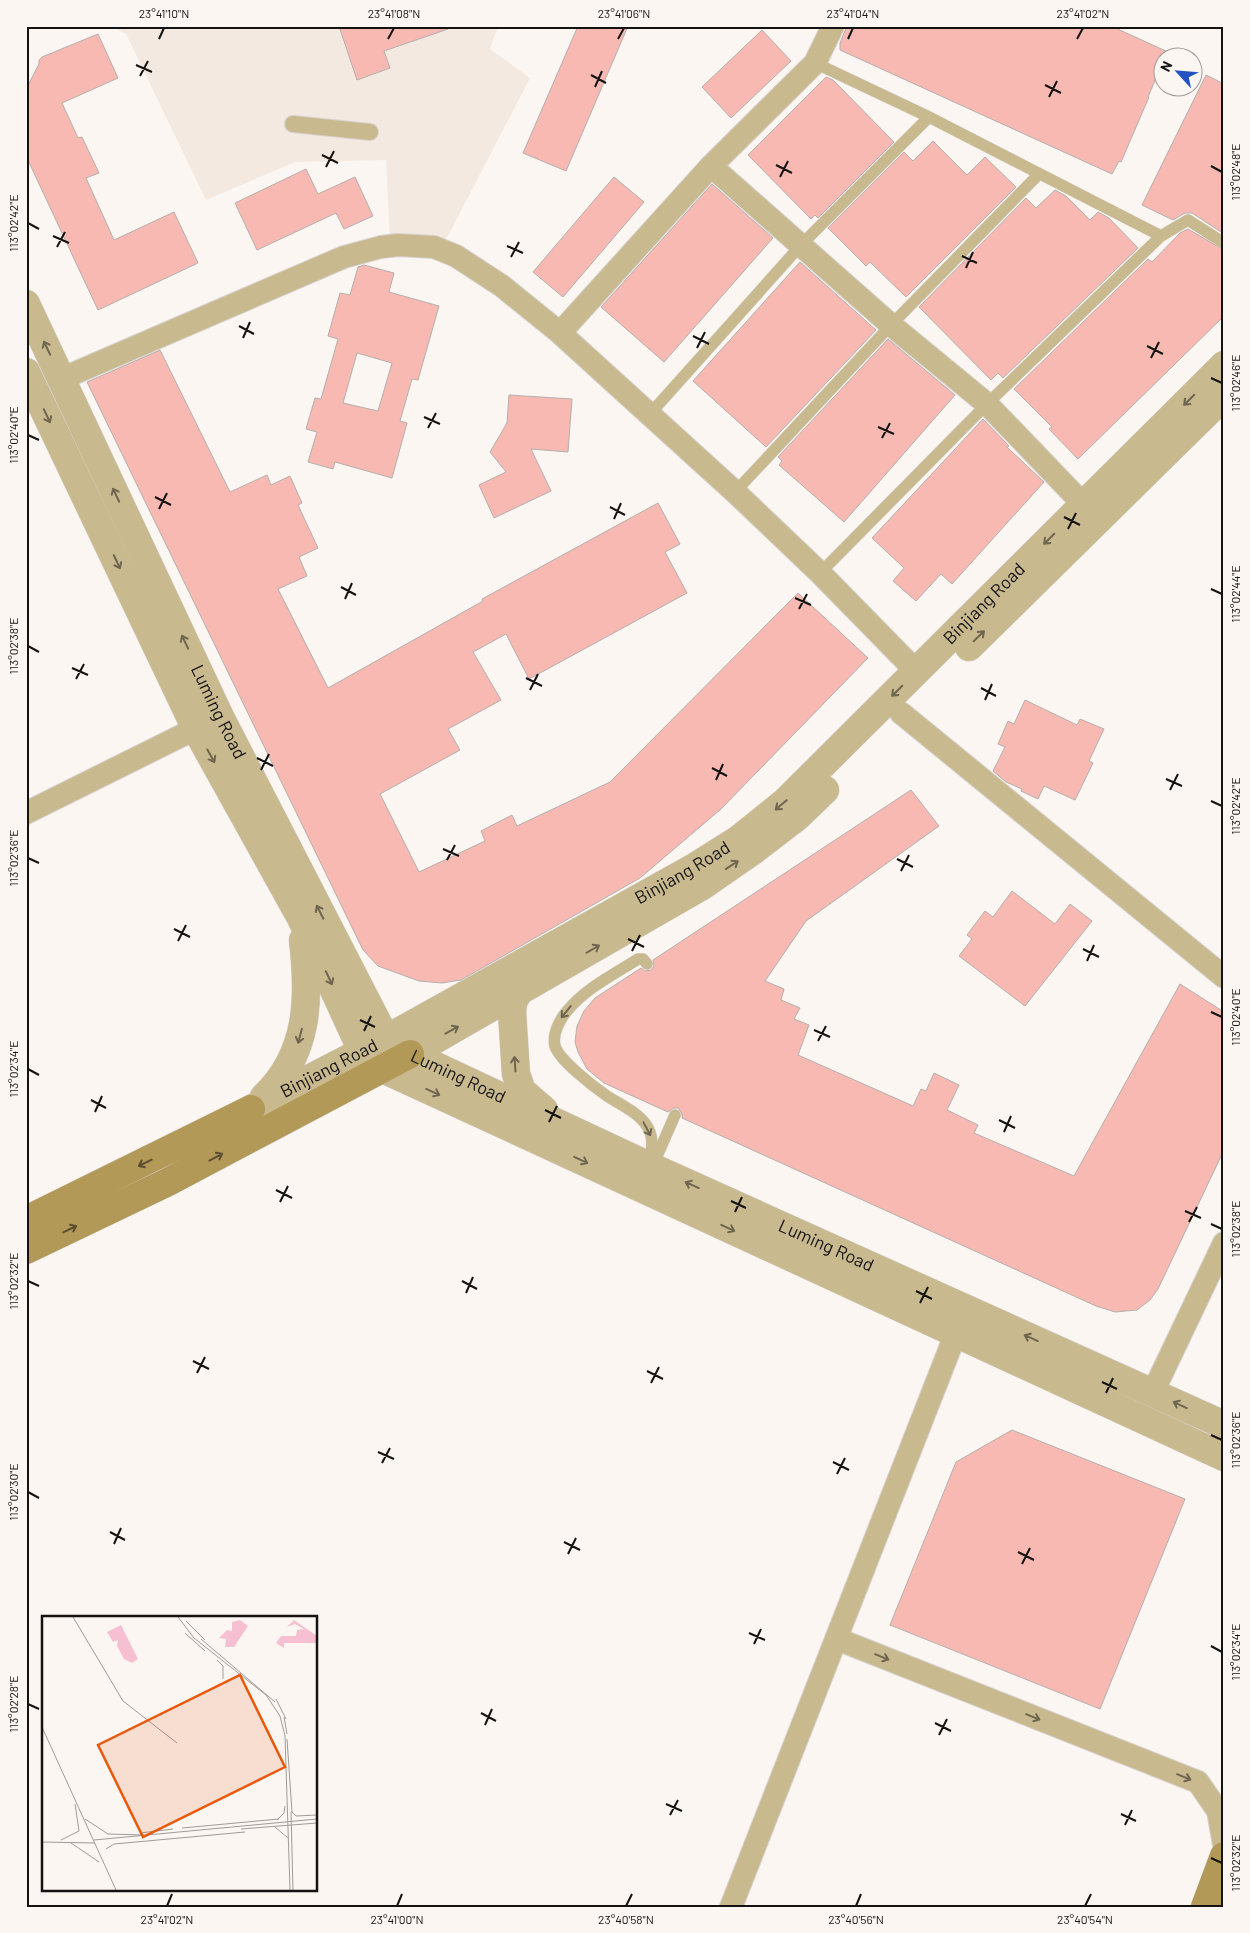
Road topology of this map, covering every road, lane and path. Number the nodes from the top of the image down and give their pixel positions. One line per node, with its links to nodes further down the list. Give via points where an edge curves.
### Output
1 (833, 26): 2 (street)
2 (815, 63): 3 (lane); 6 (street)
3 (929, 117): 7 (lane); 10 (lane)
4 (293, 124): 5 (street)
5 (370, 132)
6 (711, 166): 10 (street); 13 (street)
7 (1039, 174): 8 (lane); 12 (lane)
8 (1161, 236): 9 (lane, via 1188,220); 18 (lane)
9 (1224, 243)
10 (801, 245): 12 (street); 19 (lane)
11 (26, 304): 16 (street, Luming Road, one-way to 11)
12 (891, 325): 18 (street); 20 (lane)
13 (560, 333): 16 (street, via 502,286 456,256 434,247 398,245 344,257); 19 (street)
14 (1224, 365): 21 (street, Binjiang Road, one-way to 21)
15 (26, 372): 25 (street, Luming Road, one-way to 25)
16 (61, 379): 25 (street, Luming Road, one-way to 16)
17 (1224, 396): 24 (street, Binjiang Road, one-way to 17)
18 (987, 404): 21 (street); 22 (lane)
19 (649, 415): 20 (street)
20 (735, 492): 22 (street)
21 (1084, 505): 23 (street, Binjiang Road, one-way to 23)
22 (820, 573): 23 (street)
23 (917, 672): 31 (street, Binjiang Road, one-way to 31, via 785,802 740,839)
24 (901, 712): 29 (street); 30 (street, Binjiang Road, one-way to 24, via 702,886 754,850 797,817)
25 (208, 723): 26 (street); 27 (street, Luming Road, one-way to 27); 31 (street, Luming Road, one-way to 25)
26 (26, 813)
27 (301, 918): 31 (street, Luming Road, one-way to 31); 34 (street, one-way to 34, via 307,1002 296,1052 285,1073)
28 (647, 964): 37 (lane, one-way to 37, via 638,959 583,995 562,1017 555,1046 584,1079 637,1115 647,1126 652,1145)
29 (1224, 977)
30 (518, 993): 32 (street, Binjiang Road, one-way to 30); 36 (street, one-way to 30, via 529,1098 518,1082 512,1012)
31 (374, 1045): 32 (street, Luming Road); 33 (street, Luming Road); 34 (street, Binjiang Road)
32 (410, 1054): 33 (main road, Binjiang Road); 36 (street, Luming Road)
33 (383, 1069): 40 (main road, Binjiang Road, one-way to 33, via 168,1182); 41 (street, Luming Road, one-way to 41)
34 (251, 1110): 38 (main road, Binjiang Road, one-way to 38)
35 (675, 1115): 37 (lane)
36 (565, 1126): 37 (street, Luming Road)
37 (650, 1166): 42 (street, Luming Road, one-way to 37)
38 (26, 1220)
39 (1224, 1243): 42 (street)
40 (26, 1250)
41 (956, 1333): 44 (street, Luming Road); 45 (street)
42 (1153, 1392): 43 (street, Luming Road, one-way to 42)
43 (1224, 1425)
44 (1224, 1457)
45 (837, 1639): 46 (street, one-way to 46, via 1198,1782 1218,1811); 48 (street)
46 (1224, 1846)
47 (1224, 1856): 49 (main road)
48 (731, 1907)
49 (1205, 1907)

